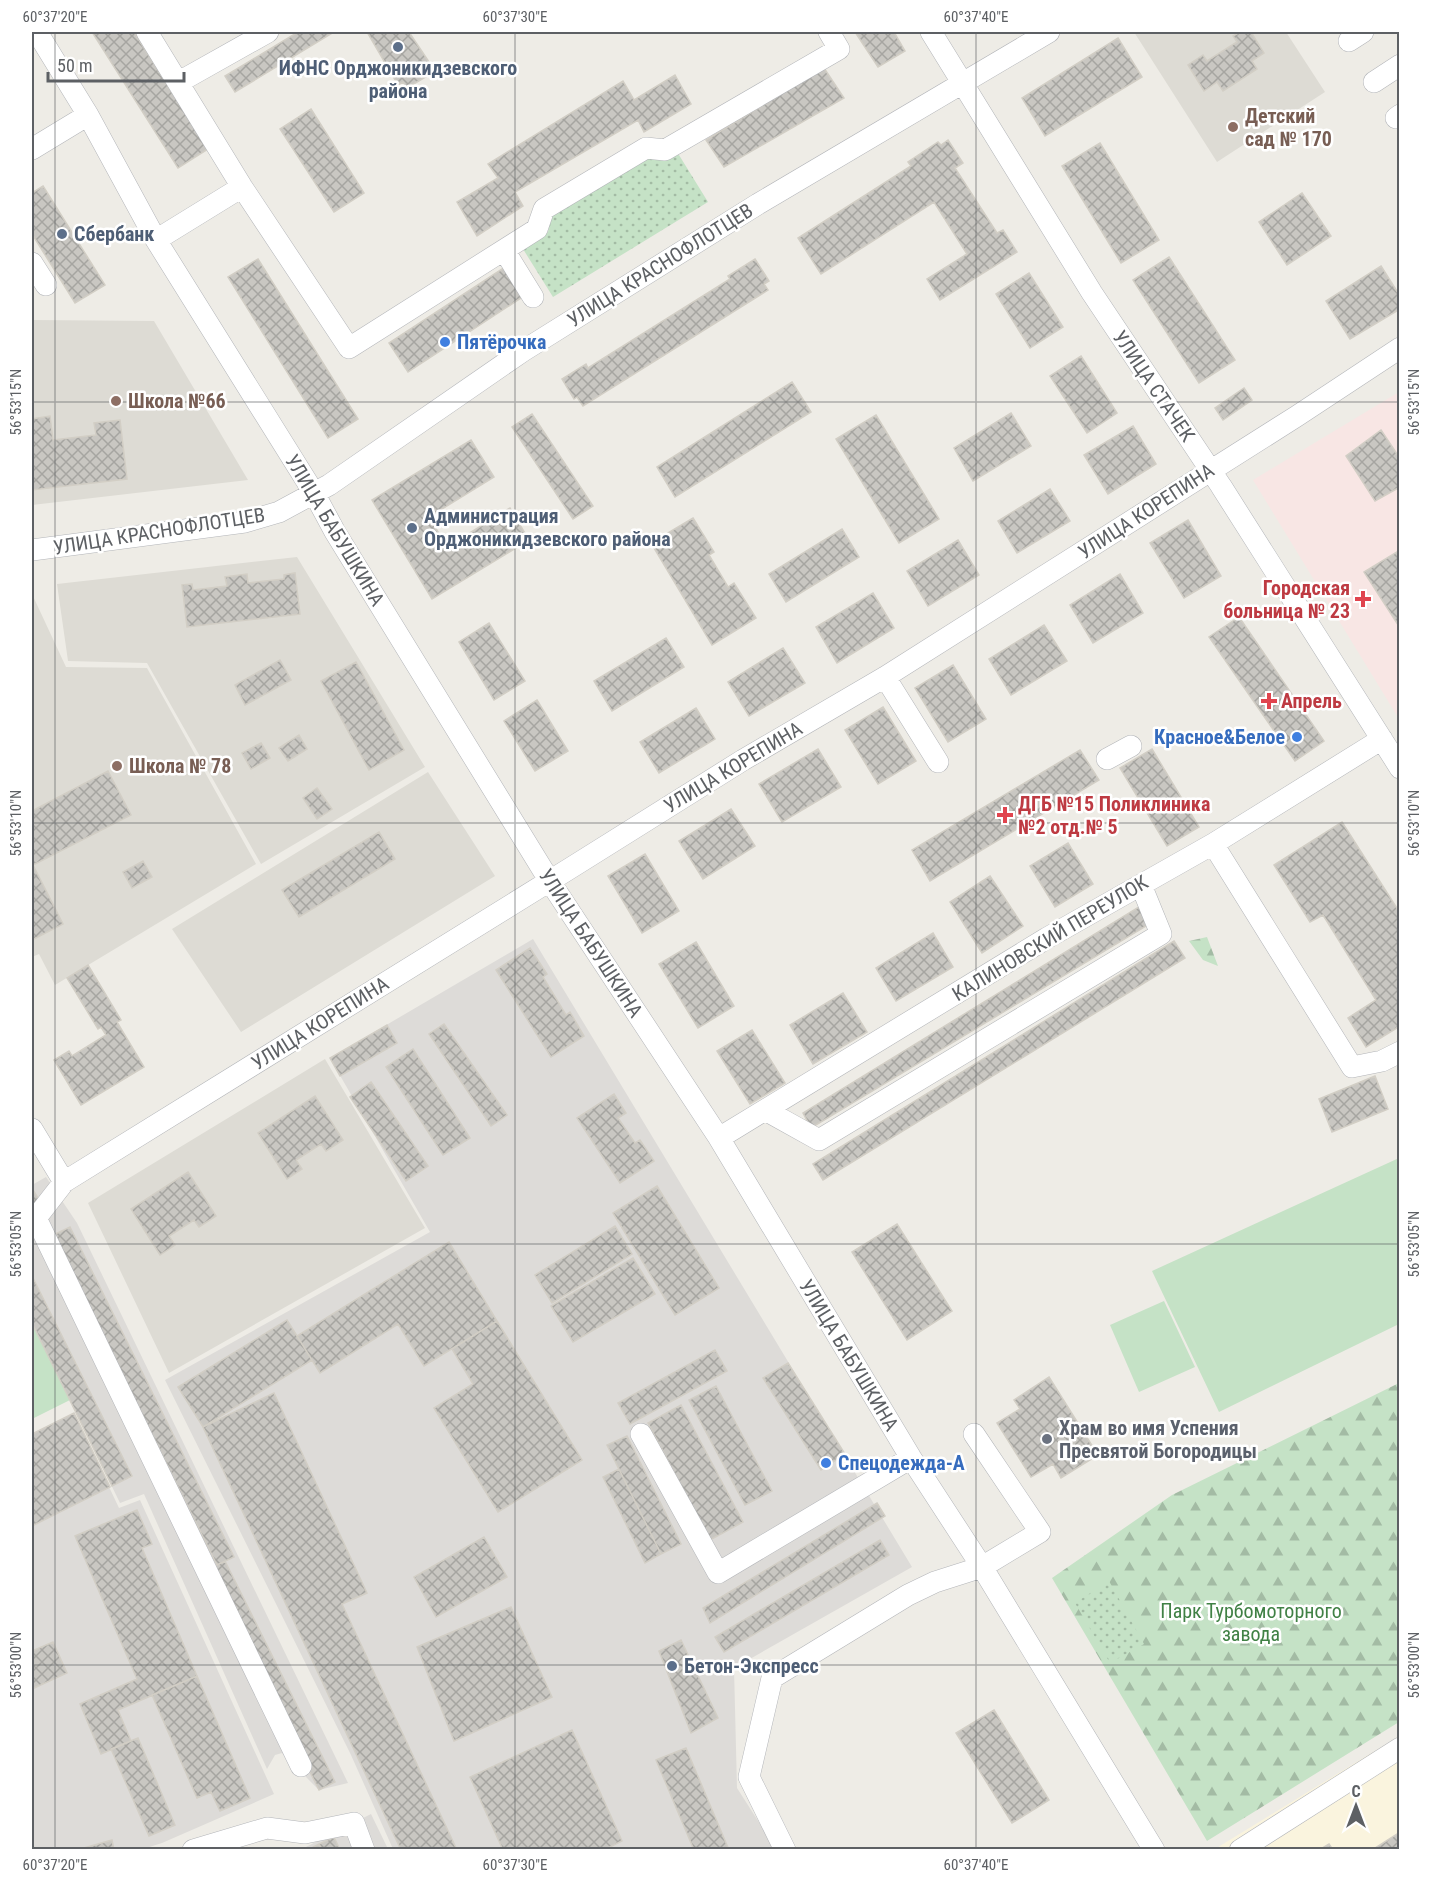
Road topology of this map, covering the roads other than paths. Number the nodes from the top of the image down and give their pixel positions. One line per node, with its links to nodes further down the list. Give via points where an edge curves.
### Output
1 (37, 32): 11 (street, УЛИЦА БАБУШКИНА)
2 (147, 32): 9 (street)
3 (268, 32): 9 (street)
4 (829, 32): 15 (street, via 839,49 665,150 646,148 544,209 537,229)
5 (931, 32): 10 (street, УЛИЦА СТАЧЕК)
6 (1049, 32): 10 (street, УЛИЦА КРАСНОФЛОТЦЕВ)
7 (1400, 65): 8 (street)
8 (1374, 81)
9 (179, 82): 13 (street)
10 (964, 83): 20 (street, УЛИЦА СТАЧЕК, via 1092,293); 21 (street, УЛИЦА КРАСНОФЛОТЦЕВ, via 758,204 524,351)
11 (88, 115): 12 (street); 14 (street, УЛИЦА БАБУШКИНА)
12 (32, 149)
13 (242, 187): 14 (street); 15 (street, via 349,348)
14 (156, 240): 21 (street, УЛИЦА БАБУШКИНА)
15 (504, 250): 18 (street)
16 (32, 263): 17 (street)
17 (46, 285)
18 (533, 297)
19 (1400, 348): 20 (street, УЛИЦА КОРЕПИНА)
20 (1210, 470): 23 (street, УЛИЦА КОРЕПИНА); 24 (street, УЛИЦА СТАЧЕК)
21 (314, 493): 22 (street, УЛИЦА КРАСНОФЛОТЦЕВ, via 279,512 246,522); 30 (street, УЛИЦА БАБУШКИНА)
22 (32, 550)
23 (885, 676): 27 (street); 30 (street, УЛИЦА КОРЕПИНА)
24 (1382, 739): 28 (street, УЛИЦА СТАЧЕК); 29 (street, КАЛИНОВСКИЙ ПЕРЕУЛОК)
25 (1131, 746): 26 (street)
26 (1107, 759)
27 (938, 762)
28 (1400, 768)
29 (1213, 844): 31 (street, КАЛИНОВСКИЙ ПЕРЕУЛОК); 32 (street, via 1352,1067 1382,1061)
30 (549, 880): 35 (street, УЛИЦА БАБУШКИНА); 36 (street, УЛИЦА КОРЕПИНА)
31 (1141, 885): 33 (street, КАЛИНОВСКИЙ ПЕРЕУЛОК); 33 (street, via 1161,934 819,1140)
32 (1400, 1052)
33 (765, 1110): 35 (street, КАЛИНОВСКИЙ ПЕРЕУЛОК)
34 (32, 1129): 36 (street)
35 (719, 1138): 39 (street, УЛИЦА БАБУШКИНА)
36 (64, 1182): 42 (street, via 36,1218)
37 (641, 1434): 39 (street, via 718,1573)
38 (974, 1434): 40 (street, via 1040,1532)
39 (910, 1458): 40 (street, УЛИЦА БАБУШКИНА)
40 (982, 1568): 45 (street, via 908,1595 772,1678 749,1777); 46 (street, УЛИЦА БАБУШКИНА)
41 (1400, 1748): 47 (street)
42 (301, 1766)
43 (193, 1850): 44 (street, via 267,1828 305,1833 354,1823)
44 (364, 1850)
45 (785, 1850)
46 (1154, 1850)
47 (1240, 1850)

